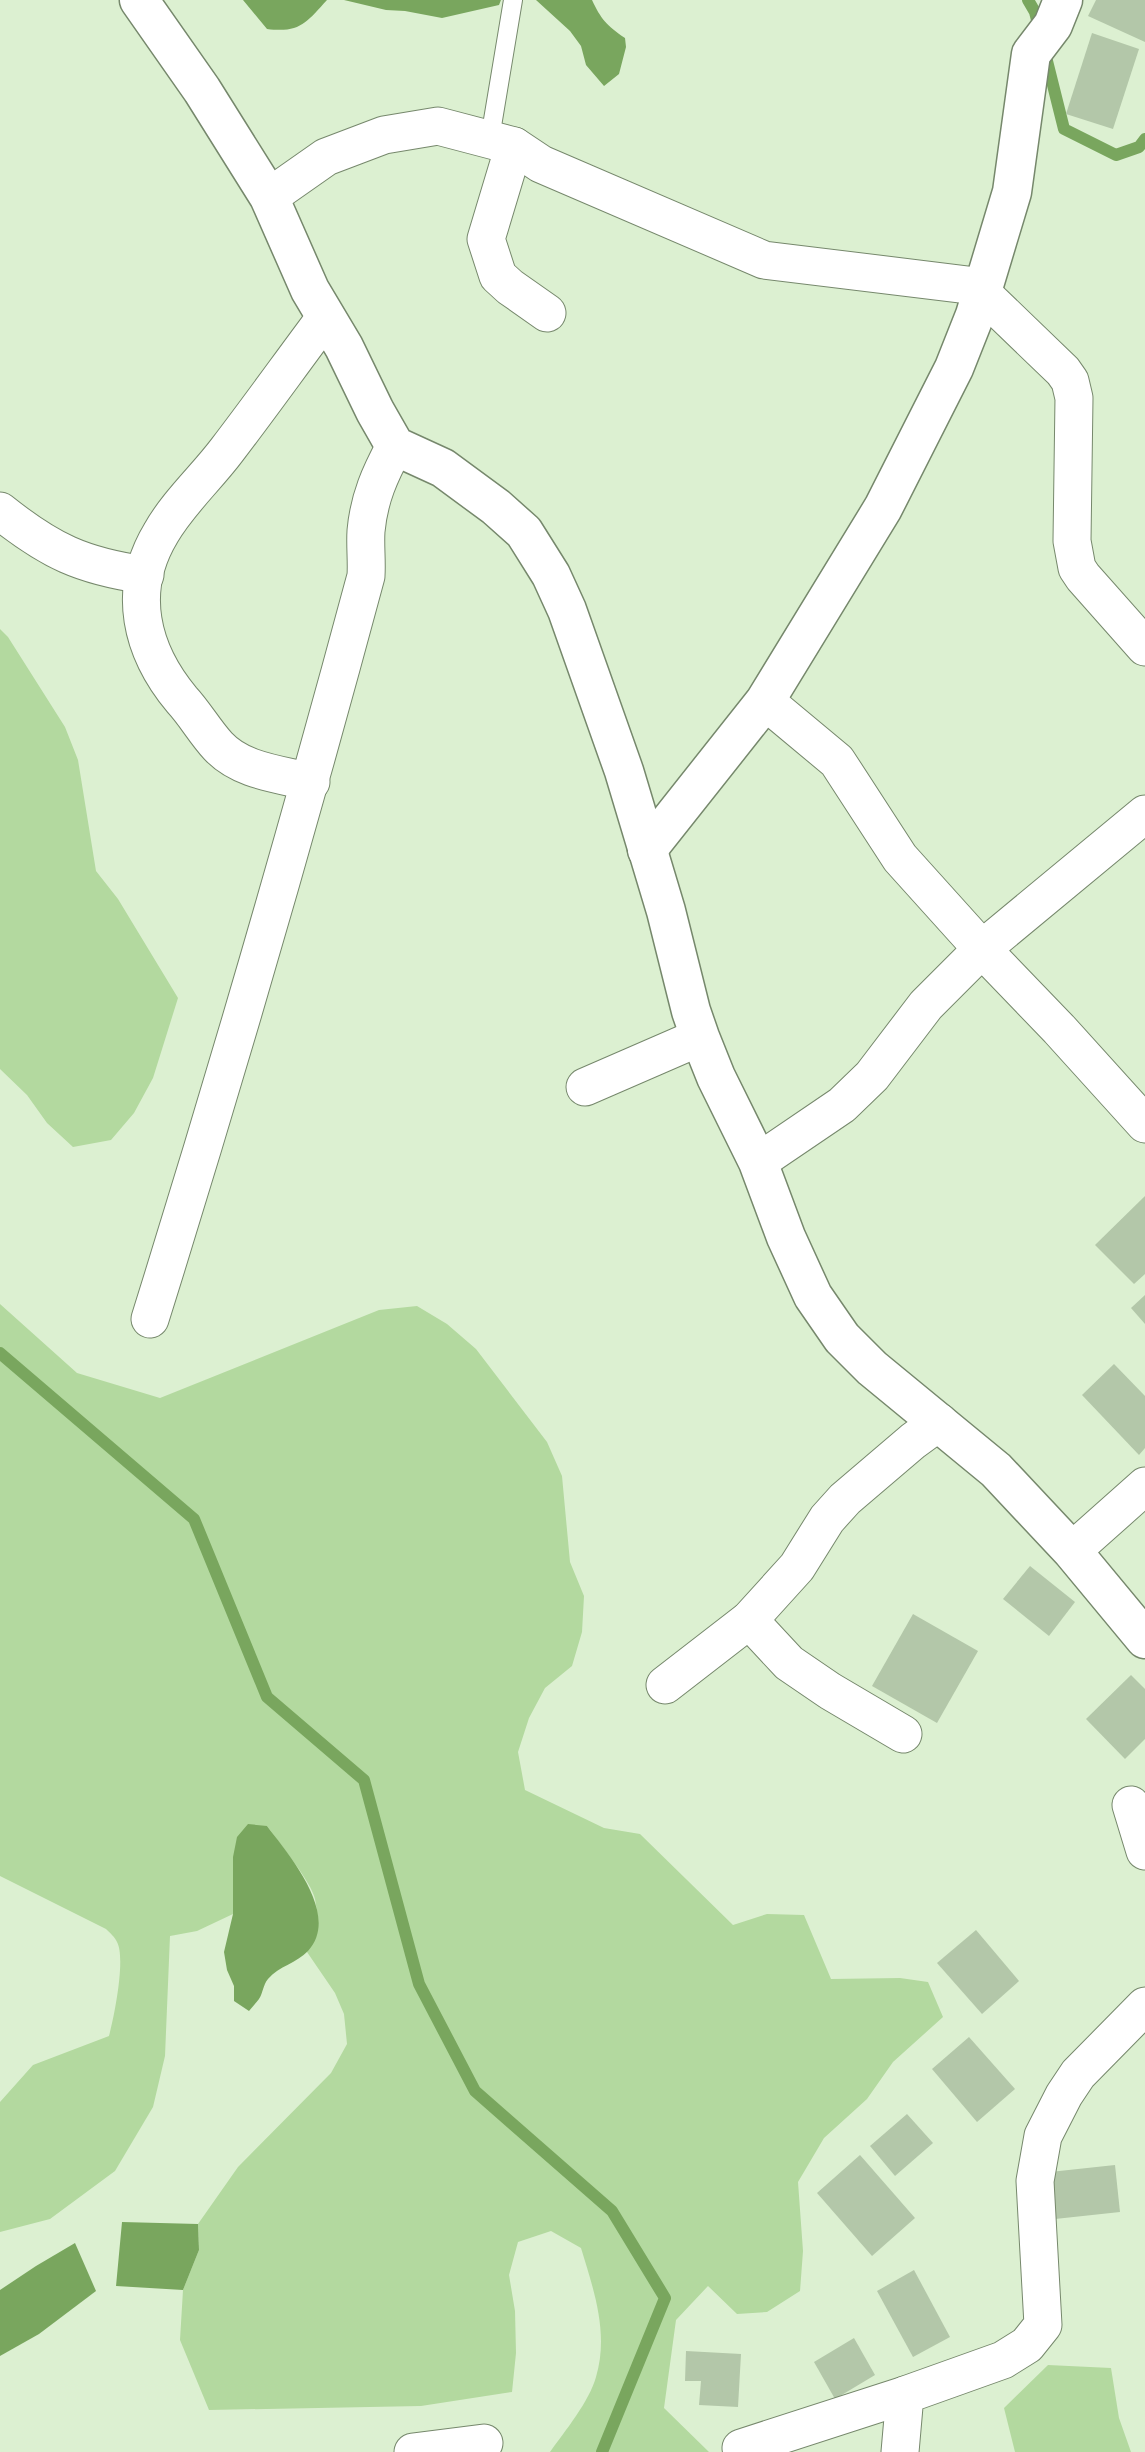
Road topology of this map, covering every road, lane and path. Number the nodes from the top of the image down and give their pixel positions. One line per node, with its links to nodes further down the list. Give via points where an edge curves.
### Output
1 (139, 0): 5 (street)
2 (513, 0): 4 (lane)
3 (1049, 27): 6 (street, via 1012,192)
4 (502, 142): 5 (street, via 438,126 384,135 327,158); 6 (street, via 541,164 764,260); 7 (street, via 486,239 498,276)
5 (269, 197): 8 (street)
6 (983, 290): 12 (street, via 1070,381 1074,398 1072,541 1077,568); 13 (street, via 954,368 883,508)
7 (547, 313)
8 (325, 318): 9 (street); 11 (street, via 161,533)
9 (395, 446): 14 (street, via 376,481 366,532 366,576); 16 (street, via 443,468 524,532 567,610)
10 (0, 511): 11 (street, via 62,553 93,566)
11 (145, 576): 14 (street, via 142,613 153,657 164,678 218,746 248,766)
12 (1145, 647)
13 (765, 701): 16 (street); 17 (street, via 837,761 900,858)
14 (311, 782): 22 (street)
15 (1145, 814): 17 (street)
16 (647, 850): 18 (street)
17 (982, 949): 20 (street); 21 (street, via 926,1005 872,1076 842,1105)
18 (700, 1037): 19 (street); 21 (street)
19 (585, 1087)
20 (1145, 1124)
21 (758, 1162): 23 (street, via 813,1296 842,1338)
22 (149, 1319)
23 (939, 1422): 25 (street, via 996,1470); 26 (street, via 845,1499 797,1567)
24 (1145, 1486): 25 (street)
25 (1072, 1551): 27 (street)
26 (749, 1620): 28 (street); 29 (street, via 789,1663)
27 (1145, 1639)
28 (665, 1685)
29 (903, 1734)
30 (1131, 1805): 31 (street)
31 (1145, 1851)
32 (1145, 2006): 33 (street, via 1078,2074 1044,2136 1035,2181 1042,2325 1027,2345 1003,2360)
33 (905, 2395): 35 (street); 37 (street)
34 (484, 2443): 36 (street)
35 (741, 2448)
36 (413, 2452)
37 (900, 2452)

